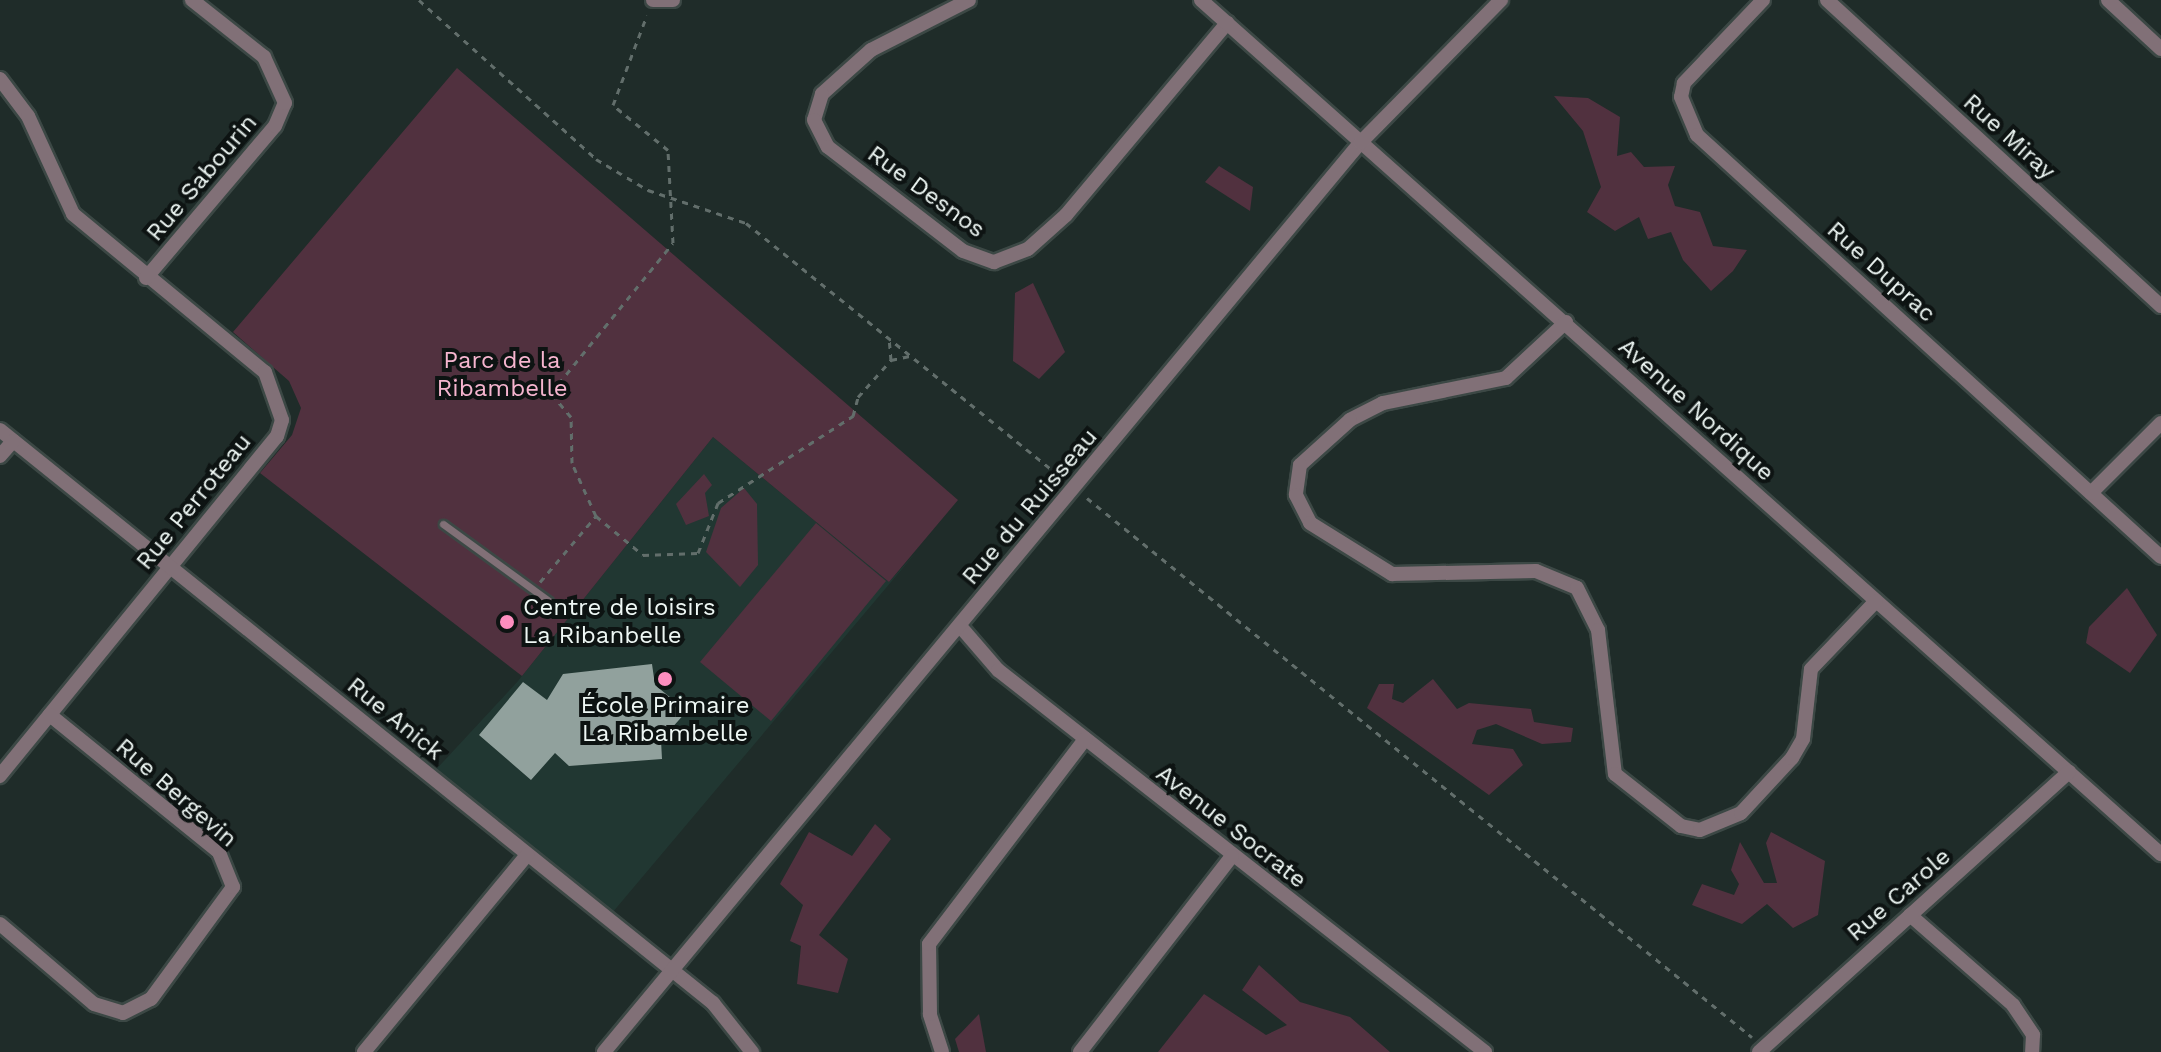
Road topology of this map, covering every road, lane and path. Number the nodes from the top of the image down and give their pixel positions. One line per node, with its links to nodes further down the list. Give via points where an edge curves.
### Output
1 (192, 0): 16 (street, Rue Sabourin, via 264,57 285,103 275,126)
2 (419, 0): 15 (path, via 596,159)
3 (653, 0): 4 (street); 15 (path, via 613,105 668,150)
4 (673, 0)
5 (969, 0): 11 (street, Rue Desnos, via 871,50 822,94 814,120 828,147 963,251 994,262 1028,249 1066,215)
6 (1201, 0): 11 (street, Avenue Nordique)
7 (1501, 0): 14 (street, Rue du Ruisseau)
8 (1763, 0): 27 (street, Rue Duprac, via 1684,83 1681,97 1697,135)
9 (1827, 0): 17 (street, Rue Miray)
10 (2108, 0): 12 (street)
11 (1227, 23): 14 (street, Avenue Nordique)
12 (2161, 49)
13 (0, 79): 16 (street, Rue Perroteau, via 28,116 73,214)
14 (1360, 143): 18 (street, Avenue Nordique); 26 (street, Rue du Ruisseau)
15 (676, 200): 19 (path, via 746,223); 28 (path, via 673,243 551,393 571,417 572,463)
16 (146, 278): 31 (street, Rue Perroteau, via 265,372 282,420)
17 (2161, 306)
18 (1566, 322): 34 (street, Avenue Nordique); 34 (street, via 1506,378 1383,403 1350,420 1300,465 1296,495 1310,523 1392,574 1536,571 1577,588 1598,630 1615,774 1681,826 1700,830 1741,813 1792,758 1803,739 1811,669)
19 (889, 338): 20 (path); 21 (path)
20 (911, 356): 21 (path); 26 (path)
21 (891, 360): 28 (path, via 858,397 853,416 718,503 698,553 643,555)
22 (2161, 423): 27 (street)
23 (0, 430): 24 (street, Rue Anick)
24 (13, 441): 25 (street); 31 (street, Rue Anick)
25 (0, 456)
26 (1074, 488): 35 (street, Rue du Ruisseau); 46 (path)
27 (2091, 493): 30 (street, Rue Duprac)
28 (596, 516): 32 (path)
29 (443, 524): 32 (lane)
30 (2161, 557)
31 (170, 566): 36 (street, Rue Perroteau); 41 (street, Rue Anick)
32 (533, 589): 33 (lane)
33 (549, 601)
34 (1876, 601): 38 (street, Avenue Nordique)
35 (960, 626): 37 (street, Avenue Socrate, via 998,670); 45 (street, Rue du Ruisseau)
36 (50, 715): 39 (street, Rue Perroteau); 44 (street, Rue Bergevin, via 219,852 233,887 151,999 123,1013 94,1004)
37 (1085, 739): 42 (street, Avenue Socrate); 50 (street, via 934,933 925,967)
38 (2069, 772): 40 (street, Avenue Nordique); 43 (street, Rue Carole)
39 (0, 776)
40 (2161, 854)
41 (527, 855): 45 (street, Rue Anick); 47 (street)
42 (1232, 856): 51 (street); 52 (street, Avenue Socrate)
43 (1910, 915): 46 (street, Rue Carole); 53 (street, via 2013,1005 2033,1035)
44 (0, 924)
45 (672, 971): 48 (street, Rue du Ruisseau); 49 (street, Rue Anick, via 713,1003)
46 (1761, 1049)
47 (364, 1052)
48 (604, 1052)
49 (752, 1052)
50 (942, 1052)
51 (1080, 1052)
52 (1485, 1052)
53 (2032, 1052)

